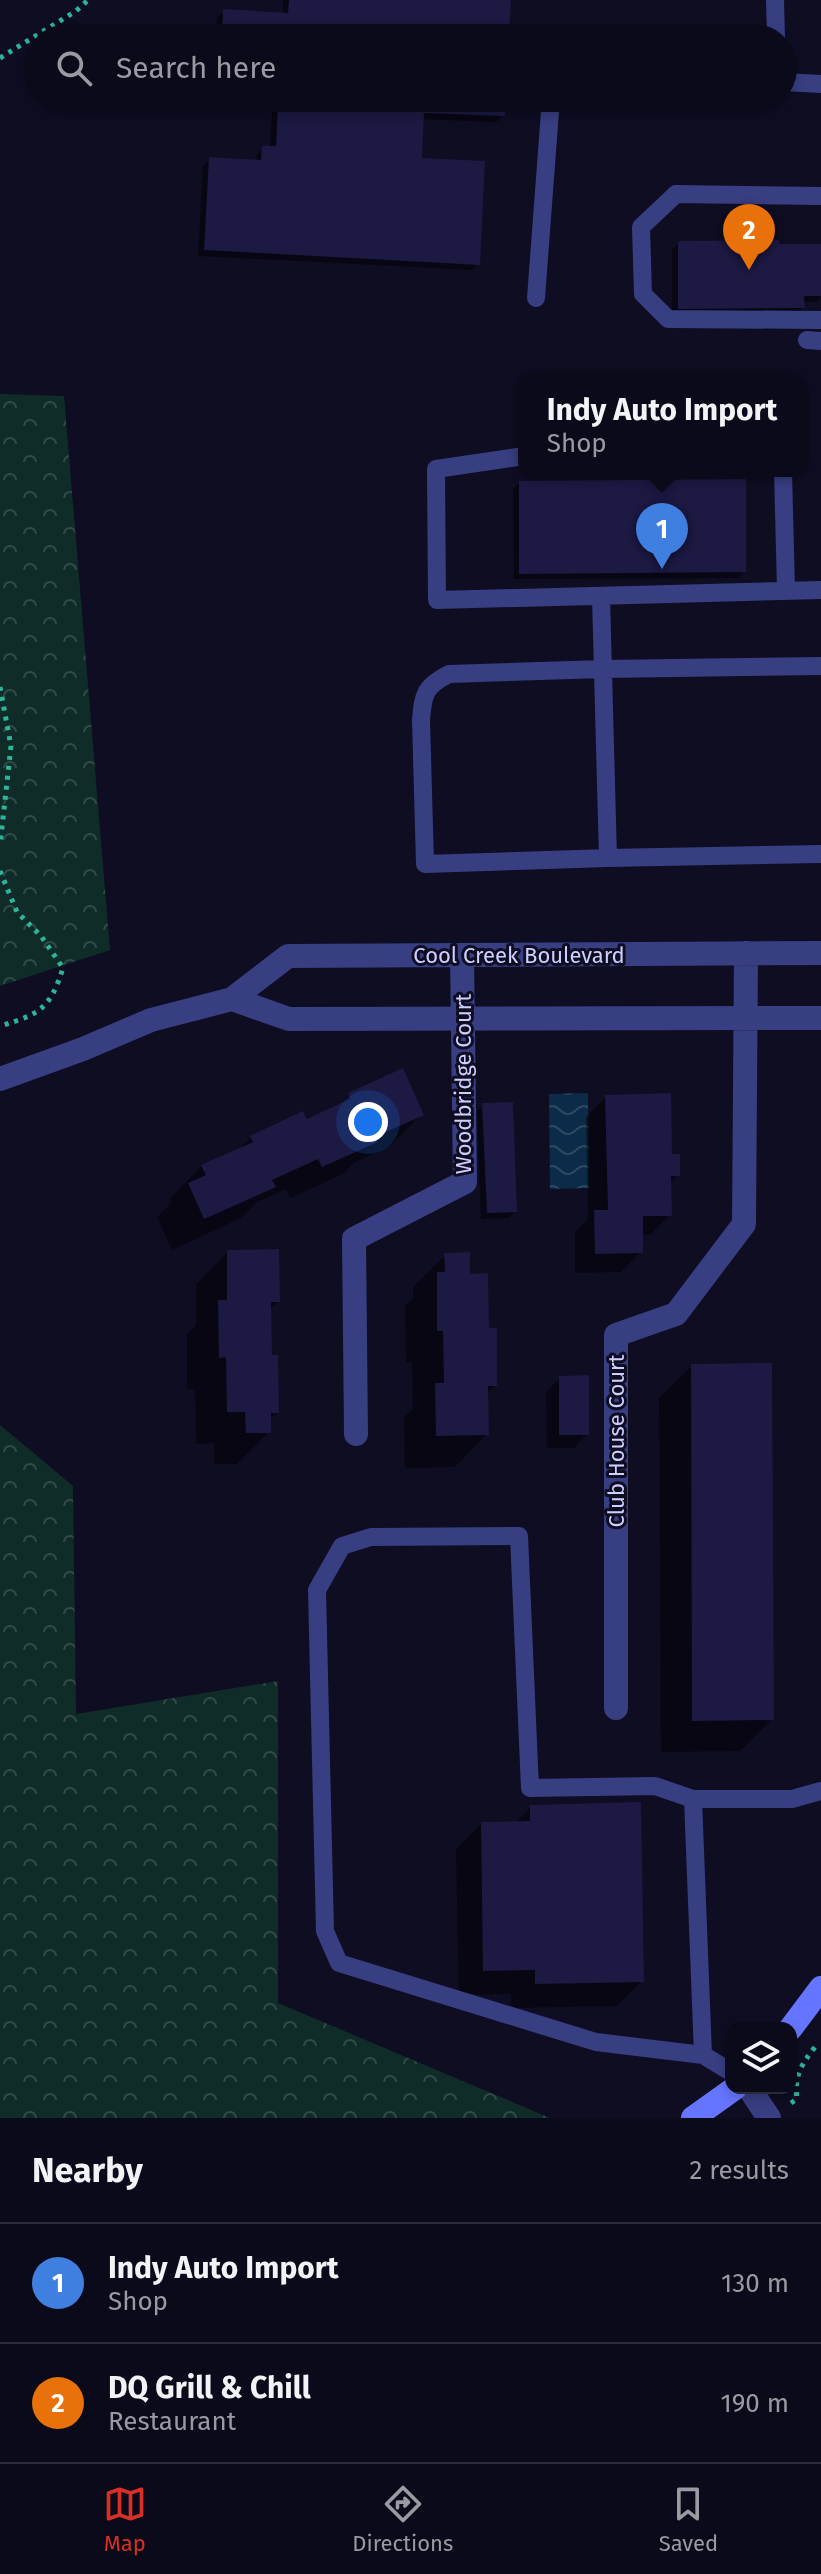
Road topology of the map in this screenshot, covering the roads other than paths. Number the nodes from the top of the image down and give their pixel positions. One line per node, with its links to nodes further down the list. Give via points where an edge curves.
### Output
1 (775, 0): 2 (lane)
2 (776, 24)
3 (797, 83): 4 (lane)
4 (821, 84)
5 (550, 112): 7 (lane)
6 (821, 196): 8 (lane, via 676,194 641,227 643,294 668,319)
7 (536, 298)
8 (821, 320)
9 (518, 457): 13 (lane, via 436,469 437,600)
10 (783, 477): 11 (lane)
11 (786, 590): 12 (lane); 13 (lane)
12 (821, 590)
13 (601, 597): 15 (lane)
14 (821, 666): 15 (lane)
15 (603, 669): 17 (lane); 17 (lane, via 449,674 431,683 422,700 421,720 425,864)
16 (821, 854): 17 (lane)
17 (608, 858)
18 (746, 953): 19 (street, Cool Creek Boulevard); 20 (street, Cool Creek Boulevard); 22 (street, Club House Court)
19 (821, 953)
20 (462, 955): 21 (street, Cool Creek Boulevard, via 288,956); 24 (street, Woodbridge Court)
21 (232, 999): 24 (street, via 289,1019); 25 (street, Cool Creek Boulevard, via 151,1020)
22 (745, 1018): 23 (street); 24 (street); 27 (street, Club House Court, via 744,1224 676,1314 616,1335)
23 (821, 1018)
24 (464, 1019): 26 (street, Woodbridge Court, via 465,1182 354,1239)
25 (0, 1079)
26 (356, 1434)
27 (616, 1708)
28 (821, 1791): 29 (lane, via 792,1799)
29 (693, 1799): 32 (lane); 32 (lane, via 655,1786 530,1788 519,1536 371,1537 342,1546 317,1590 325,1931 339,1963 596,2042)
30 (821, 1988): 31 (street)
31 (796, 2022)
32 (703, 2055): 33 (lane)
33 (725, 2068)
34 (727, 2094): 36 (street)
35 (753, 2094): 37 (street)
36 (693, 2118)
37 (769, 2118)

